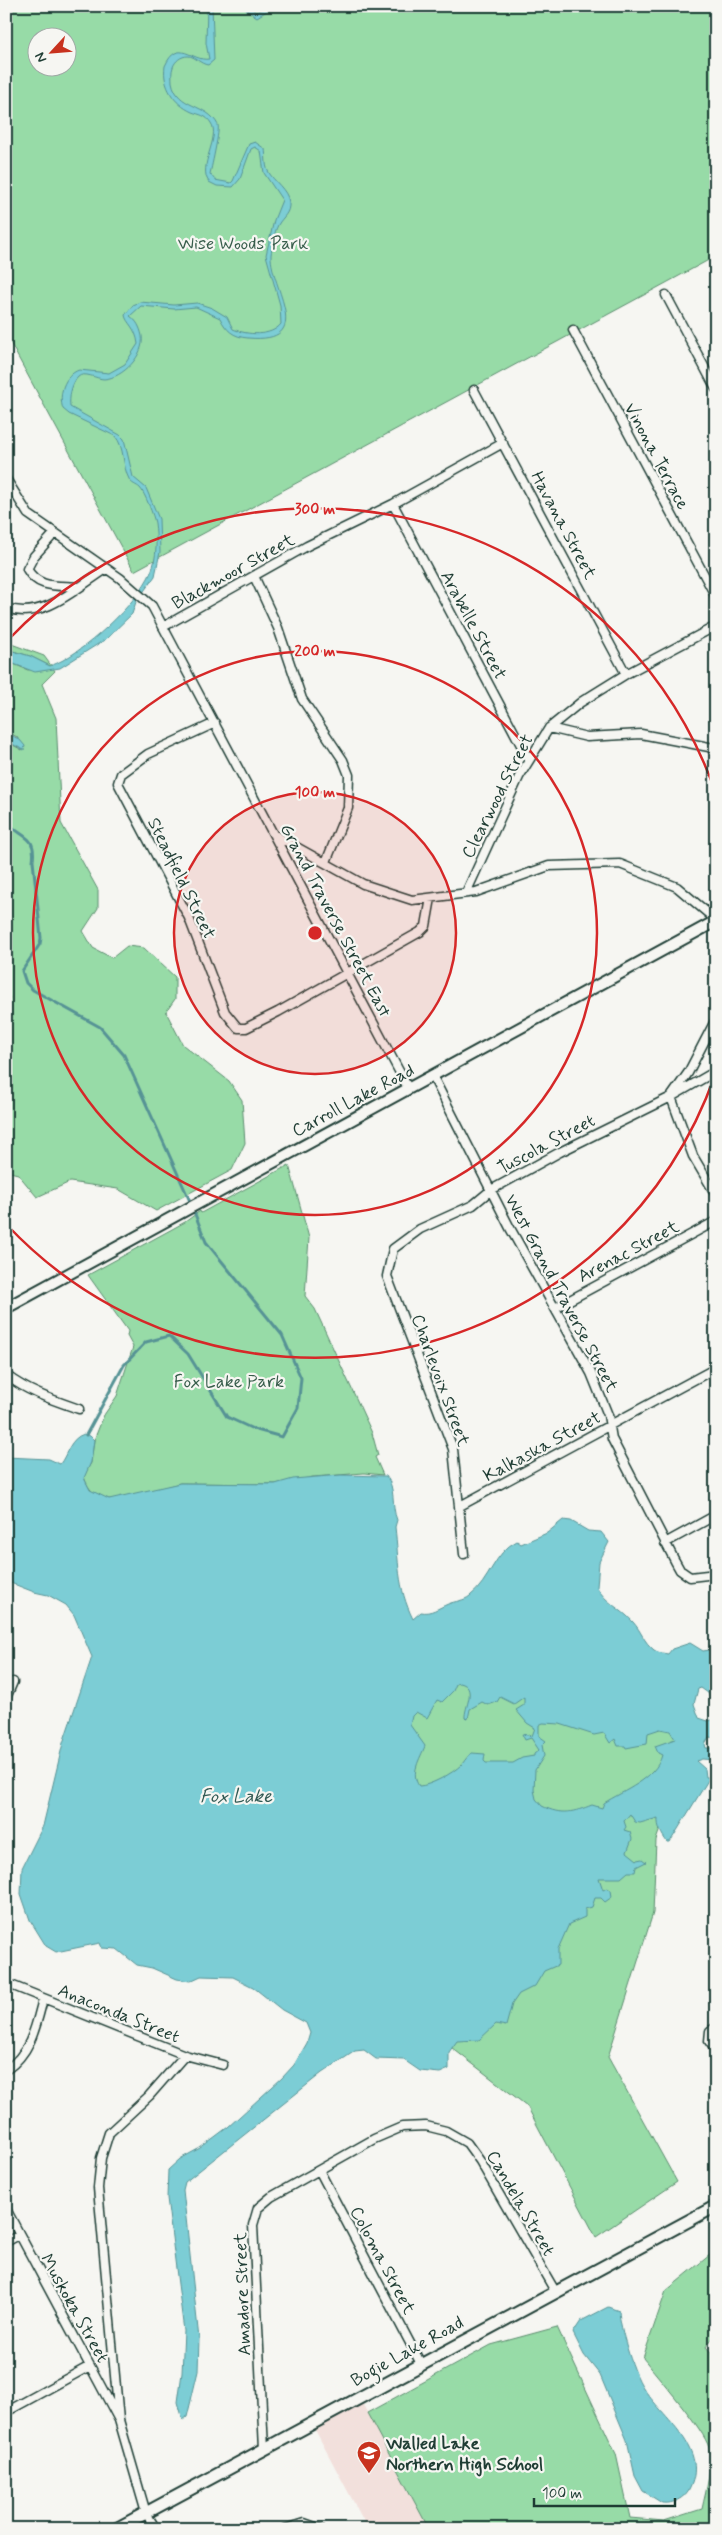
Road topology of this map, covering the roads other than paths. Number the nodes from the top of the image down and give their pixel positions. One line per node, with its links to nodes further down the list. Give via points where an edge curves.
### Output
1 (666, 295): 4 (street)
2 (573, 330): 12 (street, Vinona Terrace)
3 (474, 390): 5 (street, Havana Street)
4 (716, 390)
5 (503, 443): 7 (street, Blackmoor Street); 16 (street, Havana Street)
6 (6, 479): 8 (street, via 28,514)
7 (393, 504): 10 (street, Blackmoor Street); 20 (street, Arabelle Street)
8 (54, 534): 9 (street); 11 (street, via 27,569 32,579 42,584)
9 (106, 569): 11 (street); 15 (street, Grand Traverse Street East, via 152,606)
10 (254, 576): 15 (street, Blackmoor Street); 22 (street, via 278,628 302,699 343,760 349,775 348,808)
11 (79, 587): 13 (street, via 42,609 28,612)
12 (716, 597)
13 (6, 608)
14 (716, 626): 16 (street, Clearwood Street)
15 (163, 627): 17 (street, Grand Traverse Street East)
16 (626, 674): 18 (street, Clearwood Street, via 581,702)
17 (215, 723): 21 (street, Grand Traverse Street East); 26 (street, Steadfield Street, via 132,764 120,774 119,788 189,918 225,1012 238,1028 246,1028)
18 (549, 728): 19 (street, via 587,737 641,734 709,747); 20 (street, Clearwood Street)
19 (716, 752)
20 (529, 760): 23 (street, Clearwood Street)
21 (273, 834): 22 (street); 26 (street, Grand Traverse Street East)
22 (326, 862): 24 (street, via 362,884 412,900)
23 (466, 893): 24 (street); 25 (street, via 549,866 620,864 677,887)
24 (431, 898): 26 (street, via 426,926 420,932)
25 (716, 920): 29 (street, Carroll Lake Road)
26 (348, 971): 30 (street, Grand Traverse Street East)
27 (716, 1019): 31 (street, via 688,1073)
28 (716, 1071): 31 (street, Tuscola Street)
29 (432, 1076): 30 (street, Carroll Lake Road); 32 (street, West Grand Traverse Street)
30 (408, 1088): 36 (street, Carroll Lake Road)
31 (671, 1096): 32 (street, Tuscola Street); 33 (street, via 693,1156)
32 (491, 1190): 35 (street, Tuscola Street, via 473,1206 420,1228); 37 (street, West Grand Traverse Street)
33 (716, 1195)
34 (716, 1221): 37 (street, Arenac Street)
35 (393, 1249): 42 (street, Charlevoix Street, via 387,1276 454,1449)
36 (6, 1308)
37 (555, 1308): 41 (street, West Grand Traverse Street, via 591,1373)
38 (716, 1368): 41 (street, Kalkaska Street)
39 (6, 1375): 40 (street, via 40,1395)
40 (79, 1409)
41 (610, 1427): 42 (street, Kalkaska Street); 44 (street, West Grand Traverse Street, via 612,1439)
42 (460, 1506): 45 (street, Charlevoix Street)
43 (716, 1515): 44 (street)
44 (665, 1542): 46 (street, West Grand Traverse Street, via 680,1570 690,1577)
45 (464, 1554)
46 (716, 1574)
47 (6, 1689): 48 (street, via 13,1682)
48 (6, 1698)
49 (6, 1983): 50 (street, Anaconda Street)
50 (43, 1999): 53 (street, Anaconda Street); 55 (street, via 34,2034 26,2050)
51 (716, 2027): 52 (street, via 710,2031 709,2041)
52 (716, 2051)
53 (185, 2055): 54 (street, Anaconda Street); 66 (street, Muskoka Street, via 110,2133 101,2158 98,2188)
54 (223, 2065)
55 (6, 2070)
56 (426, 2126): 57 (street, Amadore Street, via 402,2127); 62 (street, Candela Street, via 446,2131 467,2142)
57 (319, 2170): 63 (street, Coloma Street); 67 (street, Amadore Street, via 258,2208 253,2224)
58 (716, 2206): 62 (main road, Bogie Lake Road)
59 (6, 2209): 60 (street, Muskoka Street)
60 (19, 2235): 61 (street); 64 (street, Muskoka Street)
61 (6, 2242)
62 (555, 2291): 63 (main road, Bogie Lake Road)
63 (421, 2364): 67 (main road, Bogie Lake Road)
64 (90, 2366): 65 (street); 66 (street, Muskoka Street)
65 (6, 2412)
66 (119, 2420): 68 (street, Muskoka Street)
67 (264, 2449): 68 (main road, Bogie Lake Road)
68 (146, 2513): 69 (main road, Bogie Lake Road); 70 (street, Muskoka Street)
69 (116, 2529)
70 (156, 2529)
71 (286, 2529): 72 (street, via 304,2523)
72 (321, 2529)

